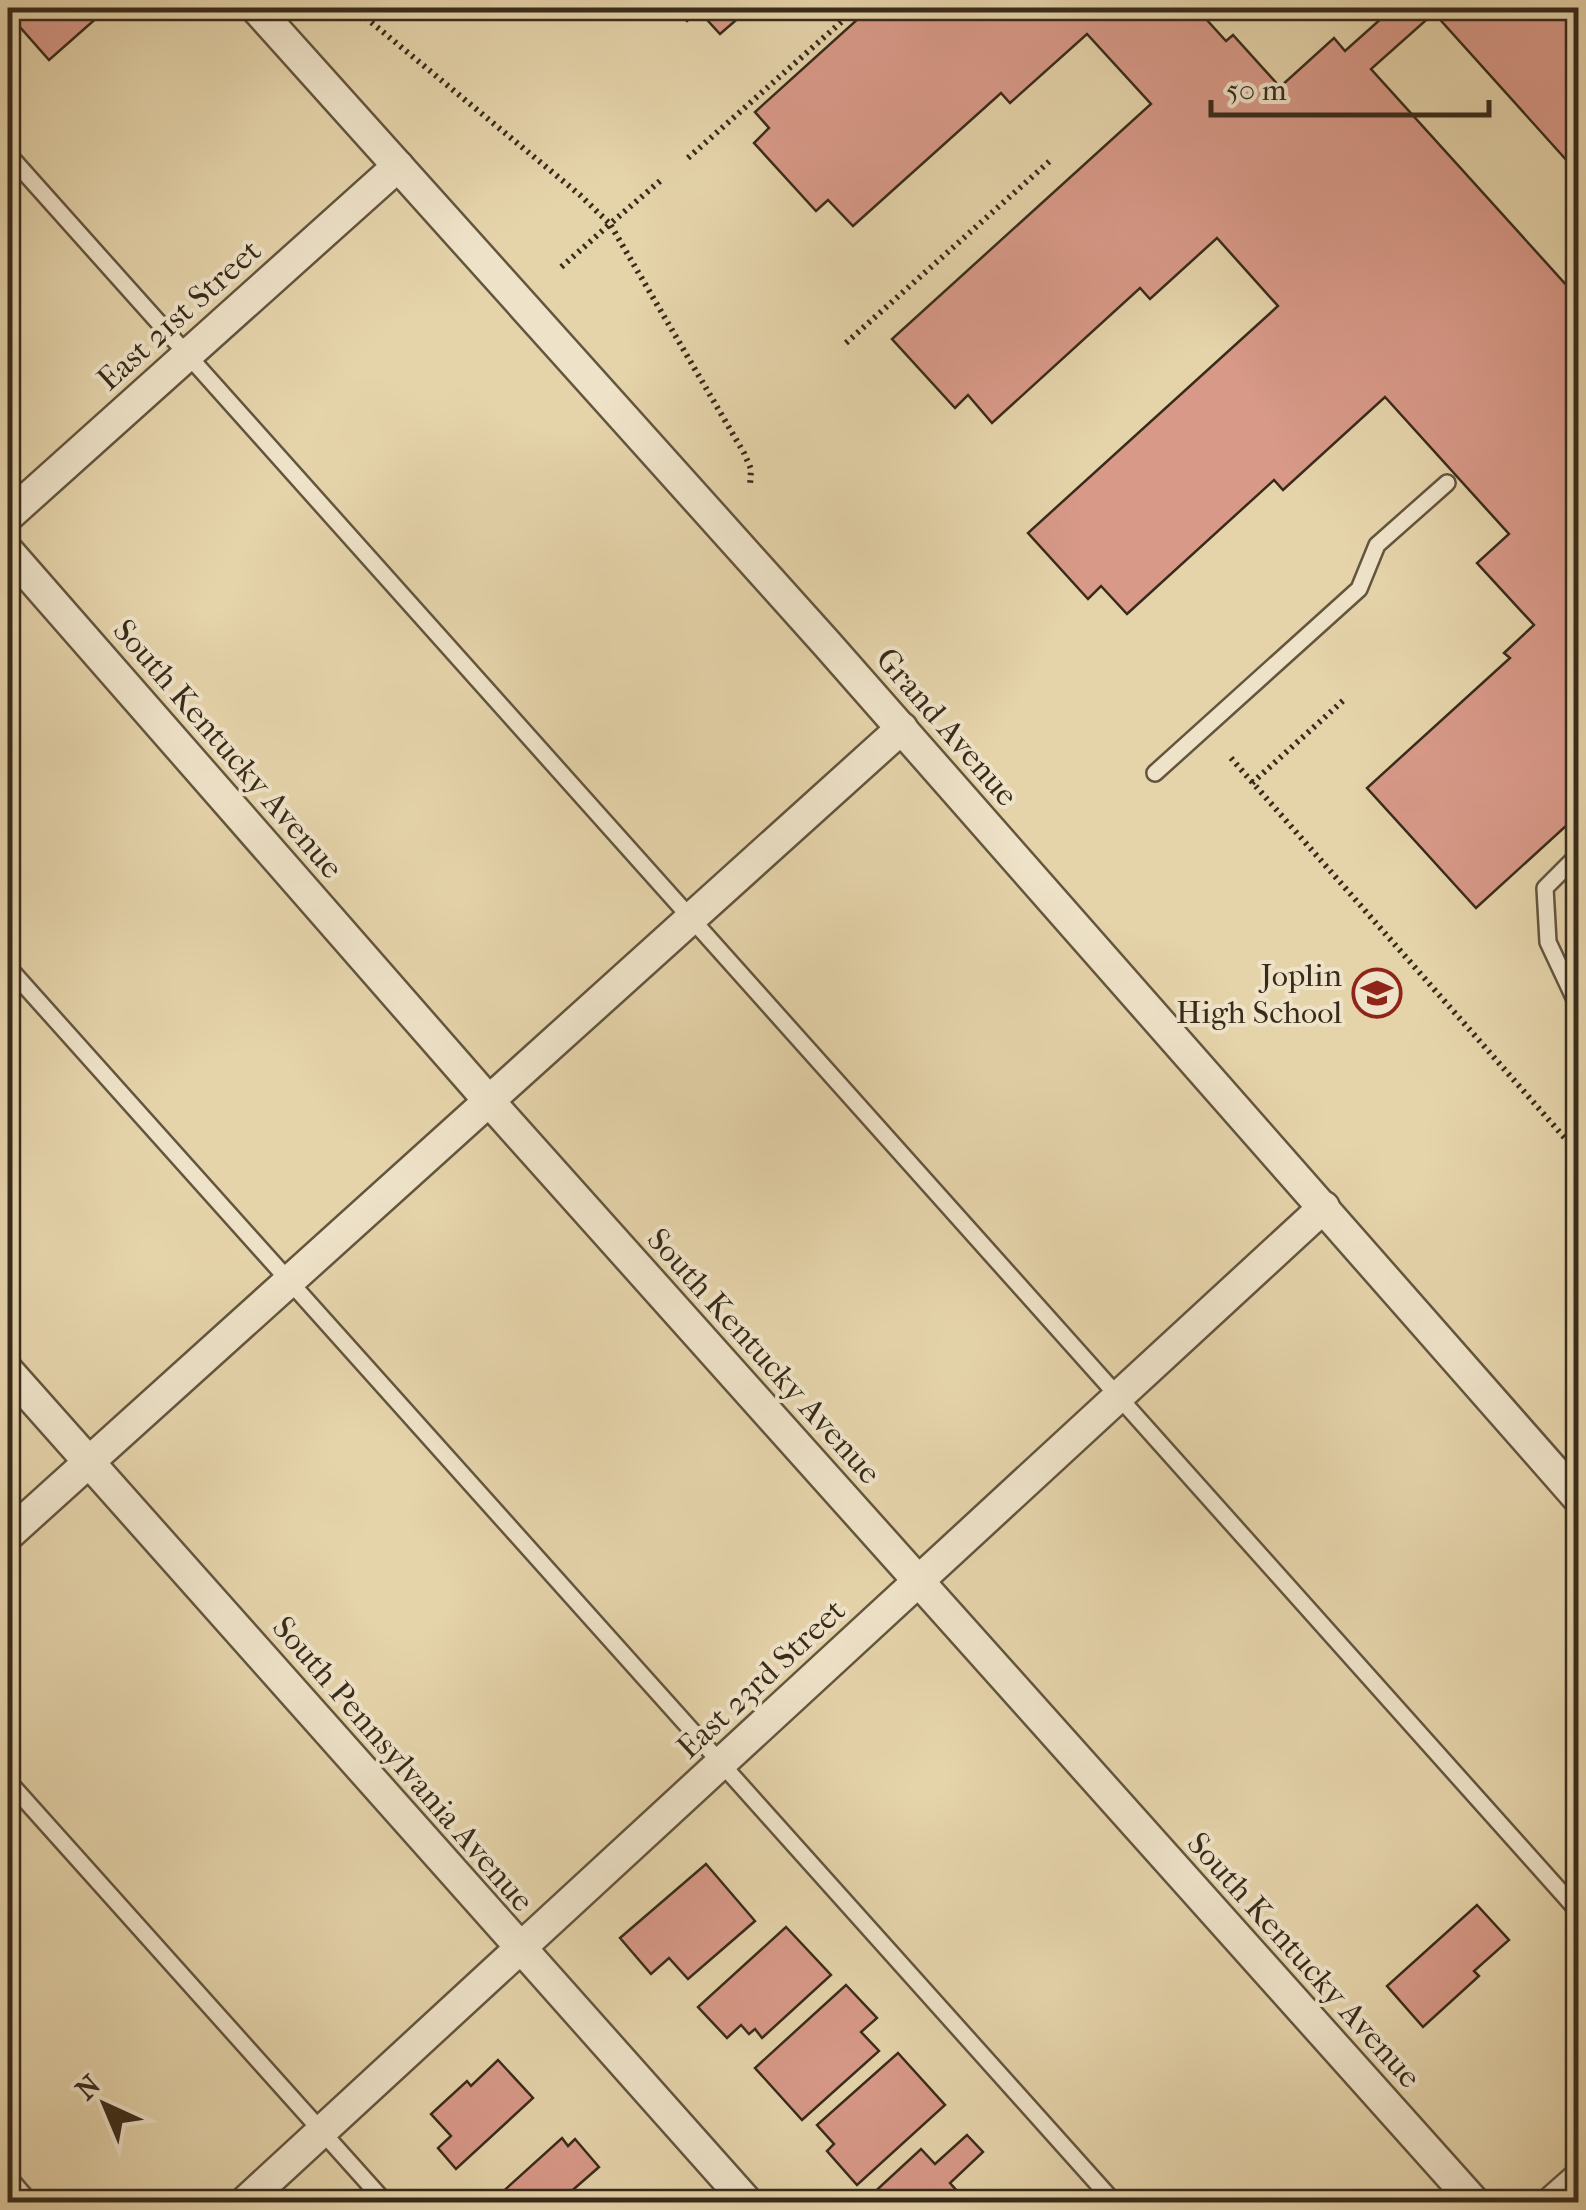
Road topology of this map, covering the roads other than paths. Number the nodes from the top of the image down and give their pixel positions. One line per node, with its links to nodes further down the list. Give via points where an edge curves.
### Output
1 (256, 8): 3 (street, Grand Avenue)
2 (8, 154): 4 (lane)
3 (398, 166): 4 (street, East 21st Street); 8 (street, Grand Avenue)
4 (187, 355): 6 (street, East 21st Street); 11 (lane)
5 (1447, 483): 9 (lane, via 1377,545 1358,589)
6 (8, 516)
7 (8, 551): 14 (street, South Kentucky Avenue)
8 (902, 728): 11 (street); 15 (street, Grand Avenue)
9 (1155, 773)
10 (1578, 855): 13 (lane, via 1544,888 1548,942)
11 (692, 918): 14 (street); 18 (lane)
12 (8, 967): 16 (lane)
13 (1578, 1006)
14 (490, 1101): 16 (street); 22 (street, South Kentucky Avenue)
15 (1324, 1207): 18 (street, East 23rd Street); 20 (street, Grand Avenue)
16 (289, 1282): 19 (street); 23 (lane)
17 (8, 1371): 19 (street, South Pennsylvania Avenue)
18 (1119, 1396): 22 (street, East 23rd Street); 25 (lane)
19 (89, 1462): 21 (street); 26 (street, South Pennsylvania Avenue)
20 (1578, 1498)
21 (8, 1536)
22 (918, 1582): 23 (street, East 23rd Street); 35 (street, South Kentucky Avenue)
23 (721, 1764): 26 (street, East 23rd Street); 34 (lane)
24 (8, 1781): 27 (lane)
25 (1578, 1910)
26 (520, 1949): 27 (street, East 23rd Street); 33 (street, South Pennsylvania Avenue)
27 (322, 2132): 31 (street, East 23rd Street); 32 (lane)
28 (1578, 2179): 36 (street)
29 (8, 2188): 30 (street)
30 (20, 2202)
31 (245, 2202)
32 (385, 2202)
33 (748, 2202)
34 (1114, 2202)
35 (1474, 2202)
36 (1552, 2202)

